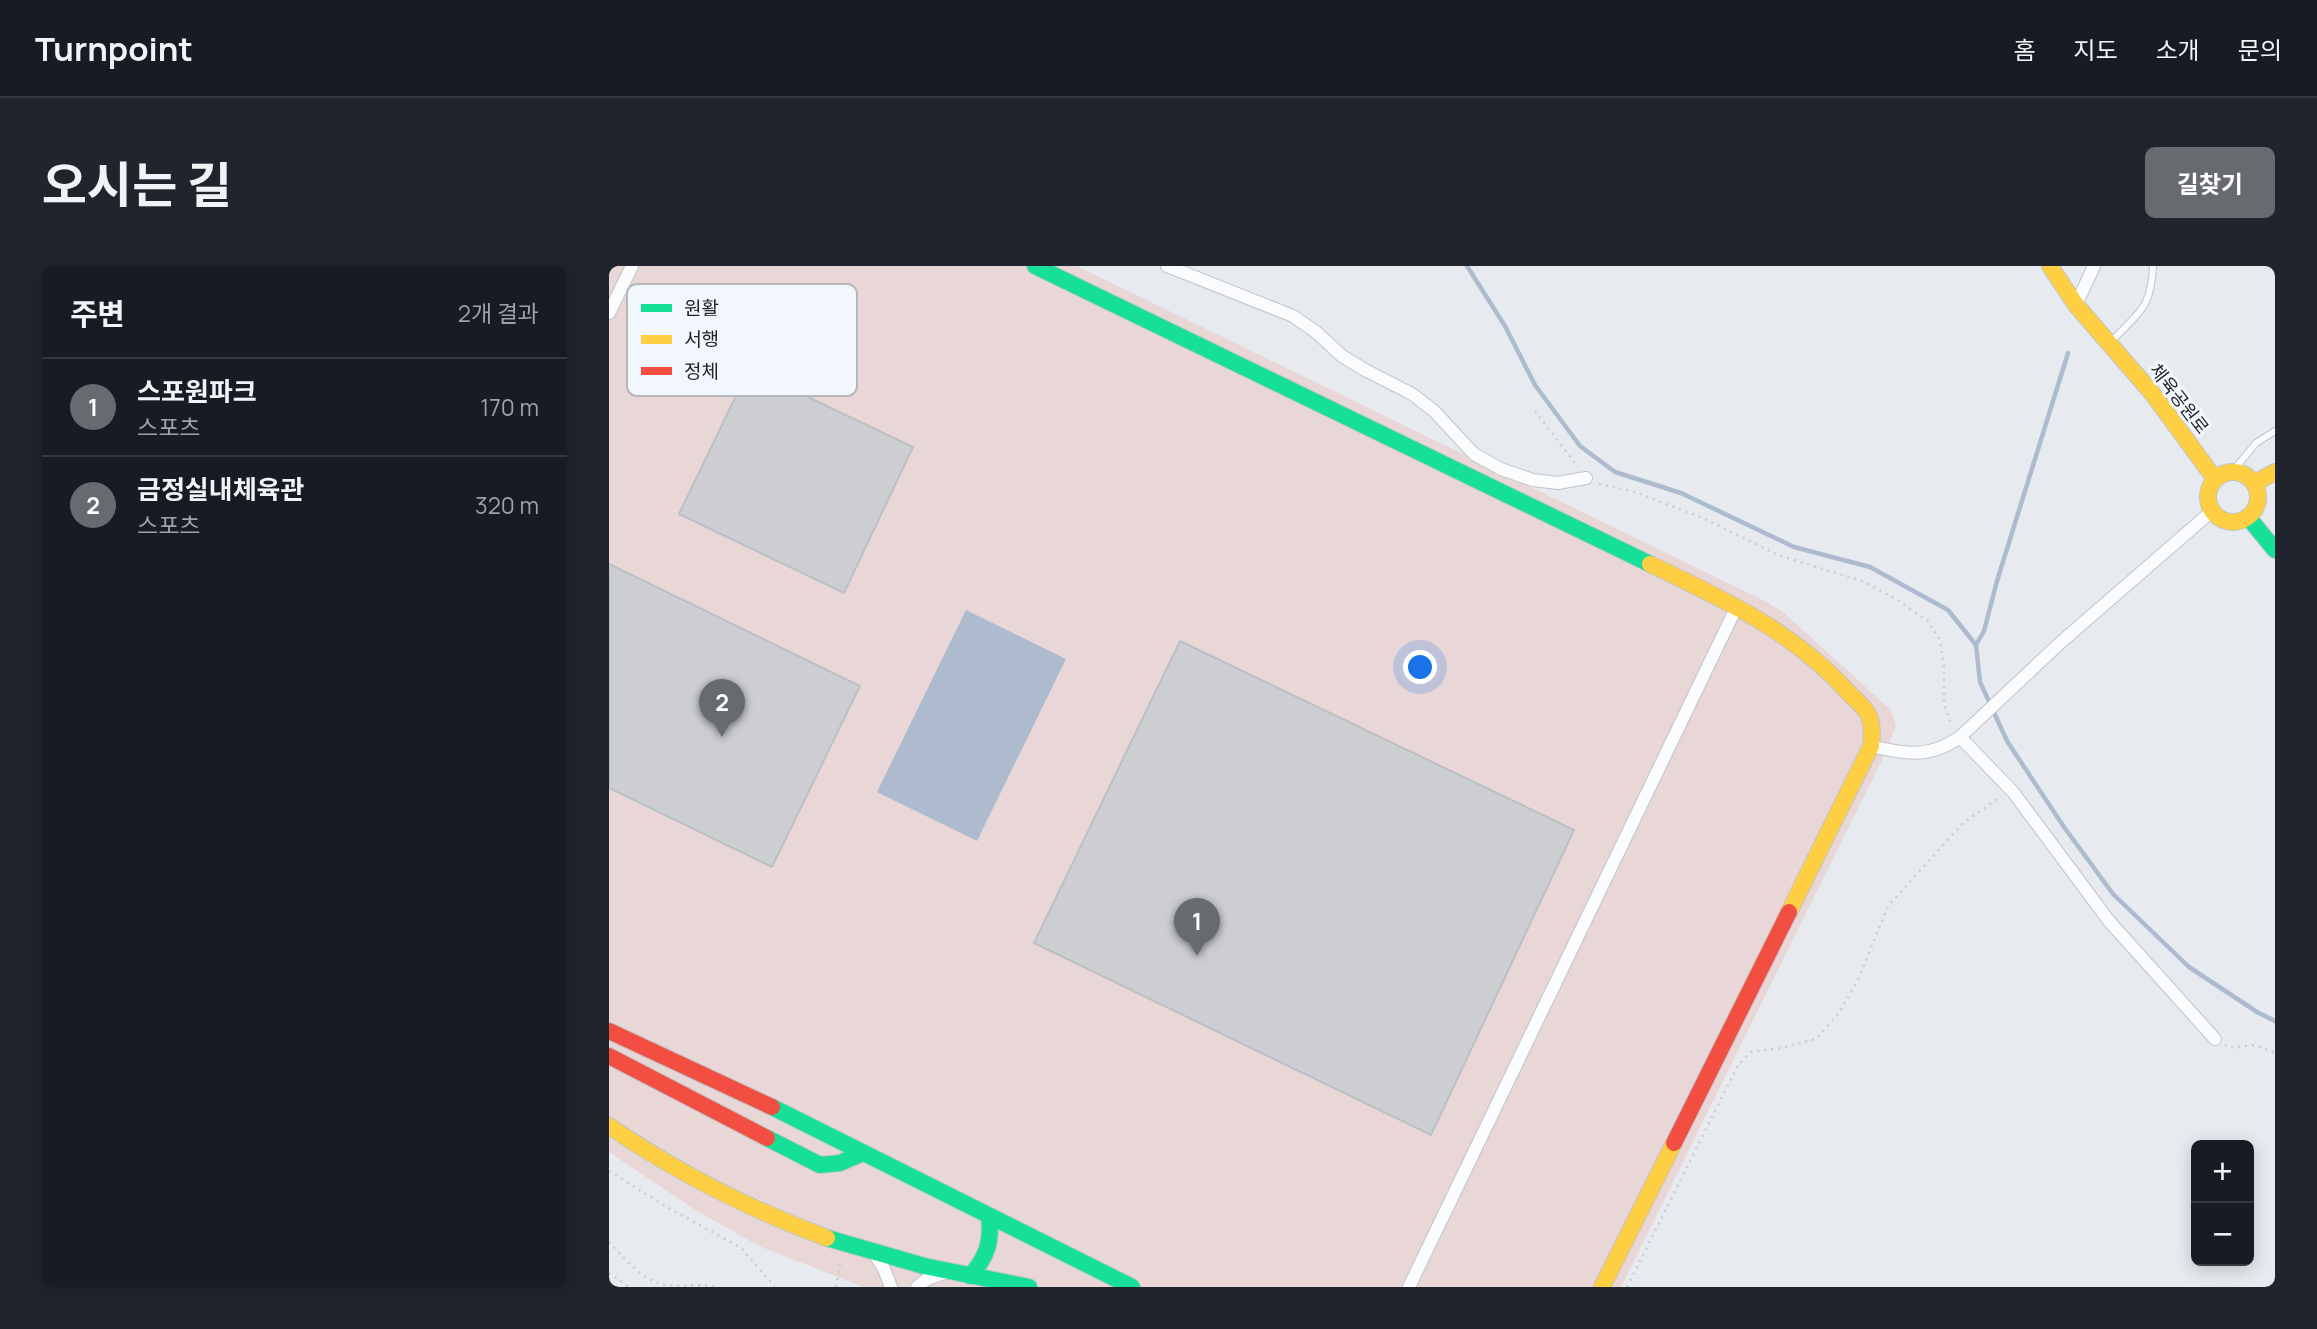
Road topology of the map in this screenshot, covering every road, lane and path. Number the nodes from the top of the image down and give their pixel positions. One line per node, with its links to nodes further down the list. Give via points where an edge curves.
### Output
1 (632, 266): 8 (street)
2 (1035, 266): 20 (street)
3 (1167, 266): 14 (street, via 1293,316 1342,356 1412,394 1474,454 1501,468 1557,484)
4 (2050, 266): 7 (street, 체육공원로)
5 (2094, 266): 7 (street)
6 (2153, 266): 9 (lane, via 2146,303)
7 (2076, 305): 9 (street, 체육공원로)
8 (609, 313)
9 (2109, 344): 15 (street, 체육공원로, via 2153,393)
10 (1535, 411): 14 (path)
11 (2275, 431): 12 (lane, via 2247,452)
12 (2233, 471): 15 (street); 16 (street)
13 (2275, 472): 16 (street)
14 (1586, 478): 21 (path, via 1703,518 1779,555 1863,581 1894,597 1928,621 1940,640 1944,704 1950,724)
15 (2215, 479): 17 (street, via 2208,494)
16 (2255, 483): 18 (street, via 2259,497)
17 (2212, 511): 18 (street, via 2232,522); 21 (street)
18 (2249, 517): 19 (street)
19 (2275, 550)
20 (1737, 606): 22 (street, via 1831,673 1868,714); 47 (street)
21 (1963, 734): 22 (street, via 1931,752 1906,754); 23 (street)
22 (1871, 746): 48 (street)
23 (2008, 787): 25 (street, via 2109,921); 49 (path, via 1962,824 1888,906 1858,979 1839,1013 1816,1039 1751,1052 1738,1065)
24 (609, 1031): 29 (street)
25 (2215, 1039): 26 (path, via 2230,1048 2254,1045)
26 (2275, 1053)
27 (609, 1056): 29 (street, via 820,1165)
28 (609, 1126): 33 (street, via 729,1197)
29 (863, 1153): 31 (street)
30 (609, 1171): 41 (path, via 741,1248)
31 (989, 1217): 37 (street, via 992,1240); 46 (street)
32 (609, 1242): 38 (path, via 649,1280)
33 (874, 1253): 35 (street); 43 (street)
34 (842, 1256): 42 (path)
35 (949, 1271): 37 (street); 44 (street)
36 (609, 1273): 39 (path)
37 (970, 1276): 45 (street)
38 (677, 1286): 40 (path, via 701,1283)
39 (629, 1287)
40 (717, 1287)
41 (775, 1287)
42 (836, 1287)
43 (891, 1287)
44 (917, 1287)
45 (1029, 1287)
46 (1132, 1287)
47 (1409, 1287)
48 (1602, 1287)
49 (1627, 1287)

